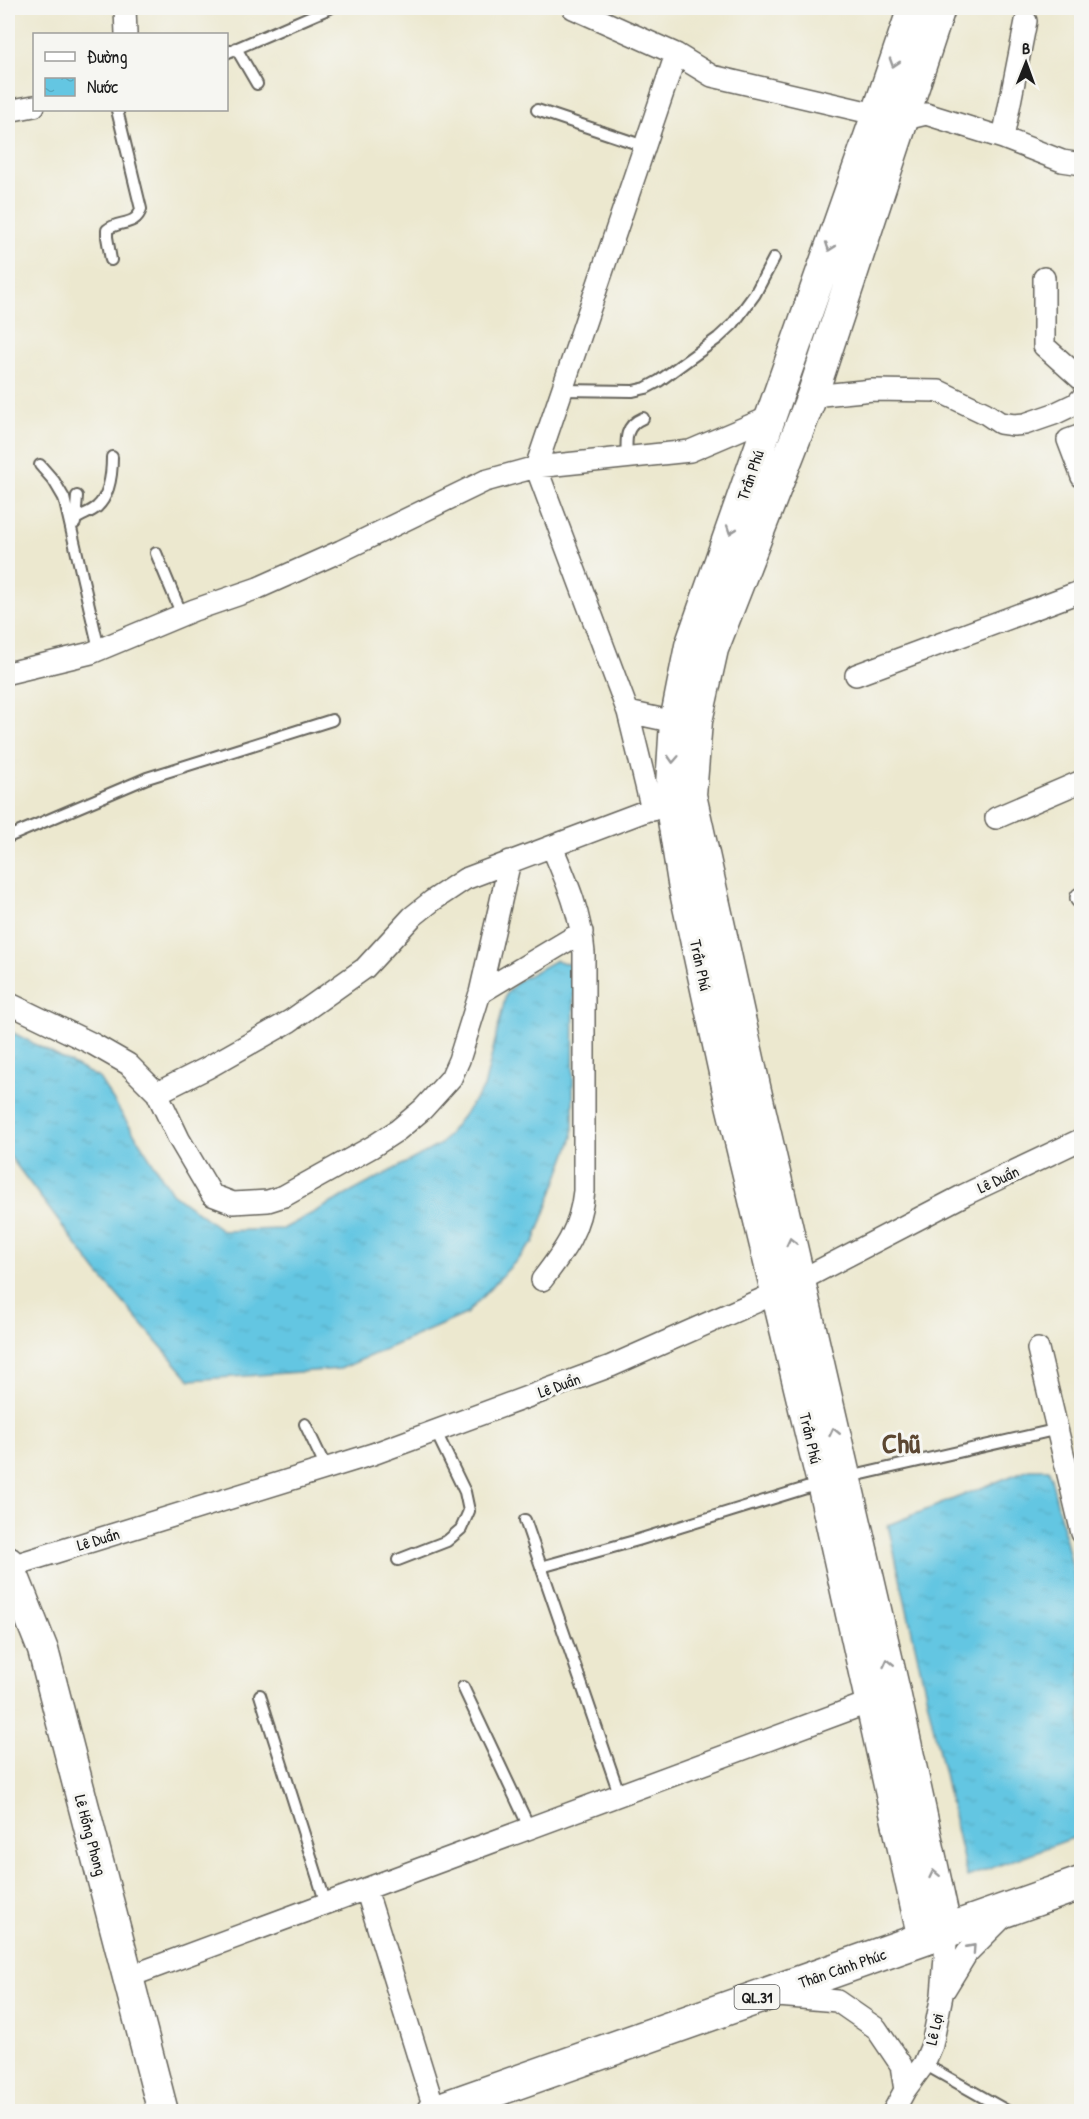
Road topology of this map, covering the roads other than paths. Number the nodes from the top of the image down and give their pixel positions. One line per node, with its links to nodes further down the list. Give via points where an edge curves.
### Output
1 (125, 8): 7 (street)
2 (330, 8): 8 (lane)
3 (573, 8): 9 (street)
4 (913, 8): 15 (main road, Trần Phú, one-way to 15)
5 (940, 8): 15 (main road, Trần Phú)
6 (1026, 21): 16 (street)
7 (126, 33)
8 (231, 51): 10 (lane)
9 (676, 54): 15 (street, via 712,76); 17 (street)
10 (257, 84)
11 (33, 106): 13 (street)
12 (537, 110): 17 (lane)
13 (8, 111)
14 (117, 111): 20 (lane, via 141,209 135,220 107,230)
15 (889, 117): 16 (street, via 926,114); 24 (main road, Trần Phú); 26 (main road, Trần Phú, one-way to 26)
16 (1003, 138): 18 (street, via 1062,162)
17 (644, 146): 23 (street)
18 (1082, 164)
19 (774, 258): 23 (lane, via 733,324 658,381 633,391)
20 (111, 260)
21 (1044, 278): 22 (street, via 1044,346)
22 (1082, 380)
23 (562, 390): 32 (street)
24 (812, 396): 25 (street, via 873,390 939,392 1000,423 1014,425 1054,414); 45 (main road, Trần Phú)
25 (1082, 398)
26 (770, 417): 30 (street, via 690,451); 45 (main road, Trần Phú, one-way to 45, via 690,646)
27 (643, 418): 30 (lane, via 626,435)
28 (1082, 435): 33 (street, via 1068,440)
29 (112, 457): 35 (lane, via 104,498)
30 (627, 458): 32 (street)
31 (40, 465): 36 (lane, via 64,498)
32 (536, 467): 39 (street, via 485,481 341,551); 43 (street, Trần Phú)
33 (1082, 477)
34 (77, 496): 35 (lane)
35 (76, 519): 36 (lane)
36 (74, 541): 40 (lane)
37 (156, 553): 39 (lane)
38 (1082, 591): 42 (street)
39 (182, 615): 40 (street)
40 (99, 649): 41 (street)
41 (8, 673)
42 (856, 675)
43 (628, 712): 45 (street); 47 (street, Trần Phú)
44 (332, 720): 49 (lane, via 147,778)
45 (686, 722): 47 (main road, Trần Phú)
46 (1082, 782): 48 (street)
47 (671, 802): 50 (street); 58 (main road, Trần Phú, via 683,883 730,1100)
48 (996, 818)
49 (8, 837)
50 (552, 847): 51 (street); 52 (street)
51 (510, 861): 53 (street); 55 (street, via 465,879 432,901 394,934 365,968 290,1021)
52 (582, 933): 53 (street); 57 (street, via 582,1206 568,1245)
53 (480, 993): 55 (street, via 451,1078 423,1109 372,1147 268,1201 233,1203 212,1195)
54 (8, 1003): 55 (street, via 128,1064)
55 (157, 1093)
56 (1082, 1139): 58 (street, Lê Duẩn, via 964,1195)
57 (542, 1280)
58 (788, 1287): 61 (street, Lê Duẩn, via 611,1366); 64 (main road, Trần Phú)
59 (1038, 1349): 66 (street)
60 (305, 1424): 63 (lane)
61 (435, 1430): 63 (street, Lê Duẩn); 67 (lane, via 465,1492 469,1511 460,1529 447,1541)
62 (1050, 1431): 64 (lane)
63 (326, 1468): 68 (street, Lê Duẩn)
64 (833, 1480): 69 (lane); 72 (main road, Trần Phú)
65 (525, 1520): 69 (lane)
66 (1082, 1533)
67 (398, 1560)
68 (8, 1565): 80 (main road, Lê Hồng Phong, via 43,1650)
69 (541, 1567): 73 (lane)
70 (463, 1687): 74 (lane)
71 (260, 1695): 77 (lane)
72 (883, 1697): 73 (street); 79 (main road, Trần Phú)
73 (620, 1796): 74 (street)
74 (530, 1829): 76 (street)
75 (1082, 1884): 78 (highway, Thân Cảnh Phúc / QL.31)
76 (366, 1889): 77 (street); 85 (street)
77 (326, 1904): 80 (street)
78 (1011, 1908): 79 (highway, Thân Cảnh Phúc / QL.31); 82 (street, one-way to 78, via 967,1953)
79 (935, 1935): 81 (highway, Thân Cảnh Phúc / QL.31); 82 (street, Lê Lợi)
80 (128, 1977): 86 (main road, Lê Hồng Phong)
81 (765, 1995): 84 (street, via 837,2001 876,2028 901,2065); 85 (highway, Thân Cảnh Phúc / QL.31)
82 (942, 1995): 83 (street, Lê Lợi)
83 (924, 2064): 84 (street, Lê Lợi); 88 (lane)
84 (905, 2090): 87 (street, Lê Lợi)
85 (434, 2111)
86 (163, 2112)
87 (893, 2112)
88 (1009, 2112)

